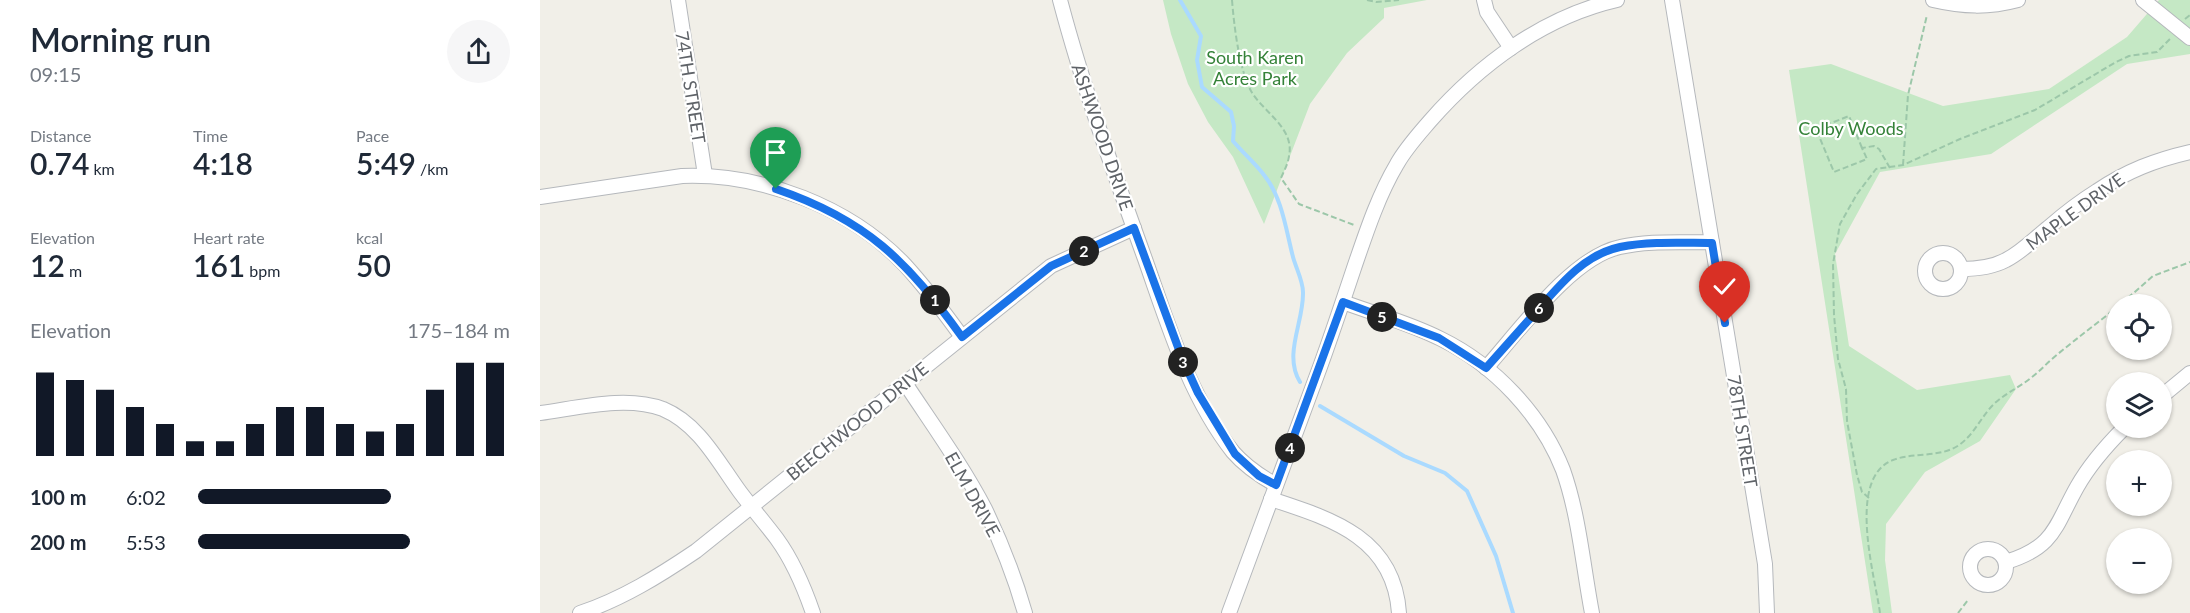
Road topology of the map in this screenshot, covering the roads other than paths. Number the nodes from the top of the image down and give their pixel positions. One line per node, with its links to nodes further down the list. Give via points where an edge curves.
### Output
1 (678, 0): 12 (street, 74TH STREET)
2 (1060, 0): 14 (street, ASHWOOD DRIVE)
3 (1484, 0): 10 (street)
4 (1617, 0): 10 (street, via 1570,16)
5 (1672, 0): 15 (street, 78TH STREET)
6 (1933, 0): 7 (street, via 1973,7)
7 (2018, 0)
8 (2143, 0): 9 (street)
9 (2190, 38)
10 (1511, 48): 17 (street, via 1457,91 1396,165 1377,205)
11 (2190, 152): 16 (street, MAPLE DRIVE, via 2132,170 2097,191 2005,261)
12 (705, 175): 13 (street, via 655,178); 18 (street, via 776,189 836,213 878,241 904,265)
13 (540, 197)
14 (1134, 228): 18 (street, BEECHWOOD DRIVE, via 1051,266); 25 (street, ASHWOOD DRIVE, via 1182,358 1207,409 1235,454 1259,476)
15 (1712, 243): 19 (street, via 1645,243 1597,255 1560,285); 35 (street, 78TH STREET, via 1765,564)
16 (1961, 269)
17 (1343, 302): 19 (street, via 1439,338); 25 (street)
18 (962, 337): 21 (street, BEECHWOOD DRIVE)
19 (1486, 368): 34 (street, via 1514,392 1555,452 1574,512)
20 (2190, 373): 22 (street)
21 (905, 383): 27 (street, BEECHWOOD DRIVE); 31 (street, ELM DRIVE, via 984,509)
22 (2172, 388)
23 (540, 413): 27 (street, via 612,402 661,408 698,434)
24 (2115, 438): 28 (street, via 2091,465 2059,525 2044,543 2025,556)
25 (1276, 485): 26 (street)
26 (1271, 499): 32 (street); 33 (street, via 1333,520 1365,541 1392,579)
27 (751, 507): 29 (street, BEECHWOOD DRIVE, via 660,575 623,596); 30 (street, via 793,567)
28 (2006, 562)
29 (579, 613)
30 (813, 613)
31 (1025, 613)
32 (1229, 613)
33 (1399, 613)
34 (1592, 613)
35 (1767, 613)

